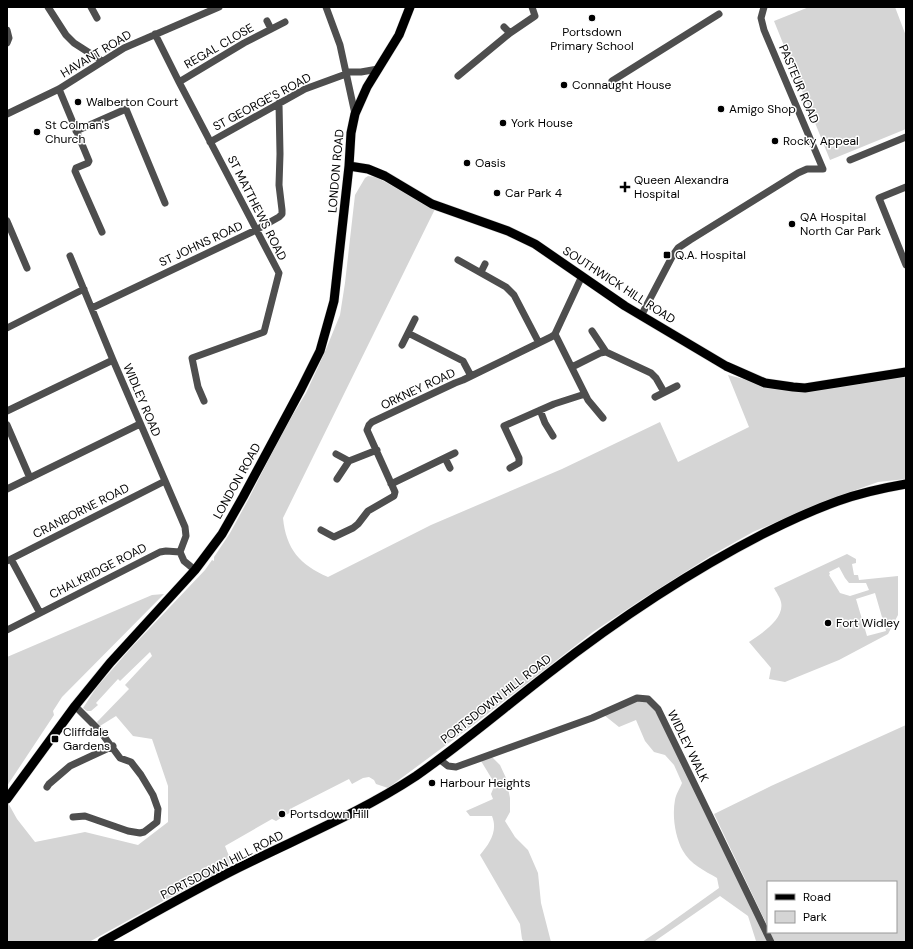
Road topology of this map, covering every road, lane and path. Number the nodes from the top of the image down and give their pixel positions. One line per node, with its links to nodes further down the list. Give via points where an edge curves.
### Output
1 (48, 7): 18 (street, via 64,33 74,43)
2 (91, 7): 9 (street)
3 (219, 7): 16 (street, HAVANT ROAD)
4 (326, 7): 20 (street, via 340,45)
5 (410, 7): 19 (main road, LONDON ROAD, via 399,35)
6 (532, 7): 15 (street, via 535,16)
7 (764, 7): 47 (street, PASTEUR ROAD, via 761,18 764,30 823,169 807,169 798,173 678,248)
8 (718, 14): 22 (street)
9 (97, 18)
10 (267, 21): 13 (street, REGAL CLOSE)
11 (285, 22): 13 (street, REGAL CLOSE)
12 (504, 27): 15 (street)
13 (271, 29): 23 (street, REGAL CLOSE)
14 (8, 31): 17 (street)
15 (510, 33): 21 (street)
16 (155, 34): 18 (street, HAVANT ROAD); 23 (street, ST MATTHEWS ROAD)
17 (7, 43)
18 (102, 61): 24 (street, HAVANT ROAD)
19 (378, 70): 20 (street, ST GEORGE'S ROAD); 27 (main road, LONDON ROAD)
20 (346, 73): 25 (street, ST GEORGE'S ROAD, via 305,89); 27 (street)
21 (458, 76)
22 (612, 81)
23 (179, 82): 30 (street, ST MATTHEWS ROAD)
24 (59, 89): 26 (street, HAVANT ROAD); 28 (street)
25 (279, 103): 30 (street, ST GEORGE'S ROAD); 36 (street, ST JOHNS ROAD, via 279,186 282,214)
26 (7, 114)
27 (355, 114): 32 (main road, LONDON ROAD)
28 (76, 131): 34 (street, via 126,109); 37 (street, via 89,161 75,171)
29 (906, 137): 31 (street)
30 (210, 142): 36 (street, ST MATTHEWS ROAD)
31 (850, 160)
32 (349, 166): 44 (main road, SOUTHWICK HILL ROAD, via 368,169 385,176 432,204 508,231 535,244); 87 (main road, LONDON ROAD, via 334,301 320,351 222,534)
33 (906, 187): 41 (street, via 879,198)
34 (165, 203)
35 (7, 221): 42 (street)
36 (256, 230): 46 (street, ST JOHNS ROAD); 64 (street, ST MATTHEWS ROAD, via 279,273 264,332 192,358 198,387)
37 (102, 232)
38 (70, 256): 45 (street, WIDLEY ROAD)
39 (458, 260): 43 (street)
40 (485, 264): 43 (street)
41 (906, 265)
42 (27, 268)
43 (481, 272): 53 (street, via 514,295)
44 (582, 276): 47 (main road, SOUTHWICK HILL ROAD); 52 (street)
45 (84, 290): 46 (street, WIDLEY ROAD); 49 (street)
46 (92, 308): 56 (street, WIDLEY ROAD)
47 (641, 316): 58 (main road, SOUTHWICK HILL ROAD, via 726,366 766,383 805,388)
48 (415, 319): 51 (street)
49 (7, 328)
50 (592, 331): 55 (street)
51 (408, 333): 54 (street); 59 (street, via 463,361)
52 (555, 334): 53 (street, ORKNEY ROAD); 57 (street)
53 (539, 343): 59 (street, ORKNEY ROAD)
54 (402, 345)
55 (606, 352): 57 (street); 61 (street, via 651,373)
56 (113, 360): 66 (street); 68 (street, WIDLEY ROAD)
57 (572, 367): 62 (street)
58 (906, 372)
59 (471, 376): 71 (street, ORKNEY ROAD, via 372,422 367,430)
60 (677, 386): 61 (street)
61 (664, 392): 63 (street)
62 (585, 394): 65 (street); 67 (street)
63 (655, 397)
64 (204, 401)
65 (540, 410): 70 (street); 77 (street, via 504,426 519,458 519,463)
66 (7, 411)
67 (603, 418)
68 (140, 424): 78 (street); 80 (street, WIDLEY ROAD)
69 (7, 425): 78 (street)
70 (553, 436)
71 (377, 450): 75 (street); 81 (street, ORKNEY ROAD)
72 (455, 453): 74 (street)
73 (336, 454): 75 (street)
74 (445, 458): 76 (street); 81 (street)
75 (349, 461): 79 (street)
76 (450, 468)
77 (510, 468)
78 (30, 478): 83 (street)
79 (337, 479)
80 (165, 481): 85 (street, WIDLEY ROAD, via 185,527 186,536); 86 (street, CRANBORNE ROAD)
81 (391, 484): 84 (street, via 394,496 374,506 358,524 335,541)
82 (906, 484): 92 (main road, PORTSDOWN HILL ROAD, via 839,500 801,515 732,550 626,616)
83 (7, 489)
84 (321, 530)
85 (180, 552): 87 (street, via 184,561); 88 (street, CHALKRIDGE ROAD, via 160,552)
86 (9, 560): 88 (street)
87 (195, 570): 90 (main road, LONDON ROAD, via 110,663)
88 (40, 613): 89 (street, CHALKRIDGE ROAD)
89 (7, 630)
90 (75, 706): 91 (street); 94 (main road, LONDON ROAD)
91 (113, 746): 93 (street, via 70,766); 95 (street, via 120,758 131,762 153,795 158,809 157,822 144,832 136,832 85,816)
92 (439, 758): 96 (main road, PORTSDOWN HILL ROAD, via 385,796 239,868); 97 (street, WIDLEY WALK, via 448,766 456,767 592,718 637,698 648,699 658,708)
93 (47, 787)
94 (7, 798)
95 (73, 818)
96 (102, 942)
97 (771, 942)

